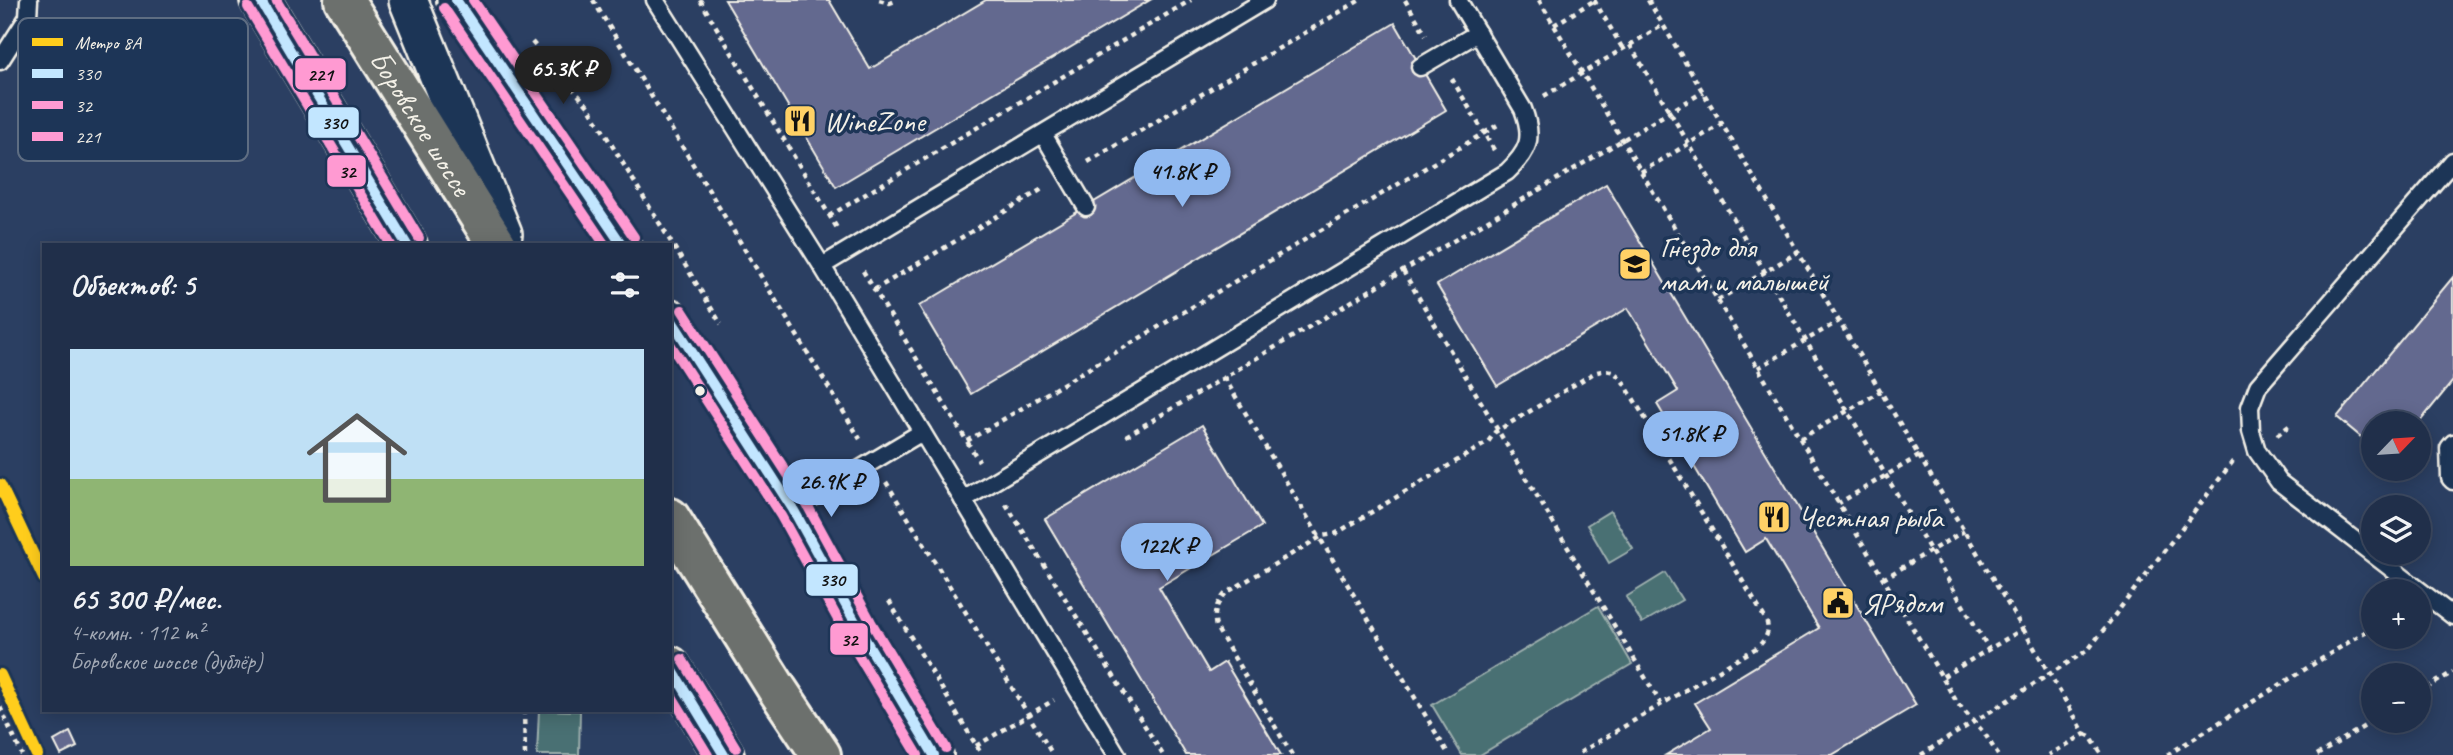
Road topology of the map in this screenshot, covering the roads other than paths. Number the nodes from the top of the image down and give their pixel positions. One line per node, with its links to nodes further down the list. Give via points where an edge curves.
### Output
1 (29, 0): 9 (lane)
2 (260, 0): 17 (main road)
3 (344, 0): 18 (main road, Боровское шоссе)
4 (408, 0): 19 (street)
5 (456, 0): 20 (street)
6 (655, 0): 21 (lane)
7 (1265, 0): 14 (lane)
8 (1458, 0): 11 (lane)
9 (27, 18)
10 (18, 33): 12 (lane)
11 (1478, 33): 13 (lane); 26 (lane, via 1529,126 1521,159 1507,172)
12 (0, 61)
13 (1420, 67)
14 (1043, 134): 16 (lane); 21 (lane)
15 (2453, 161): 29 (lane, via 2258,386 2250,407 2257,451 2279,482)
16 (1086, 207)
17 (406, 243)
18 (497, 243)
19 (507, 243)
20 (621, 243)
21 (822, 267): 23 (lane)
22 (672, 321): 27 (street)
23 (922, 432): 26 (lane); 27 (lane)
24 (2453, 443): 25 (lane, via 2449,478)
25 (2453, 481)
26 (963, 500): 34 (lane)
27 (793, 509): 33 (street)
28 (672, 521): 32 (main road)
29 (2453, 616)
30 (672, 669): 31 (main road)
31 (724, 755)
32 (821, 755)
33 (933, 755)
34 (1116, 755)

